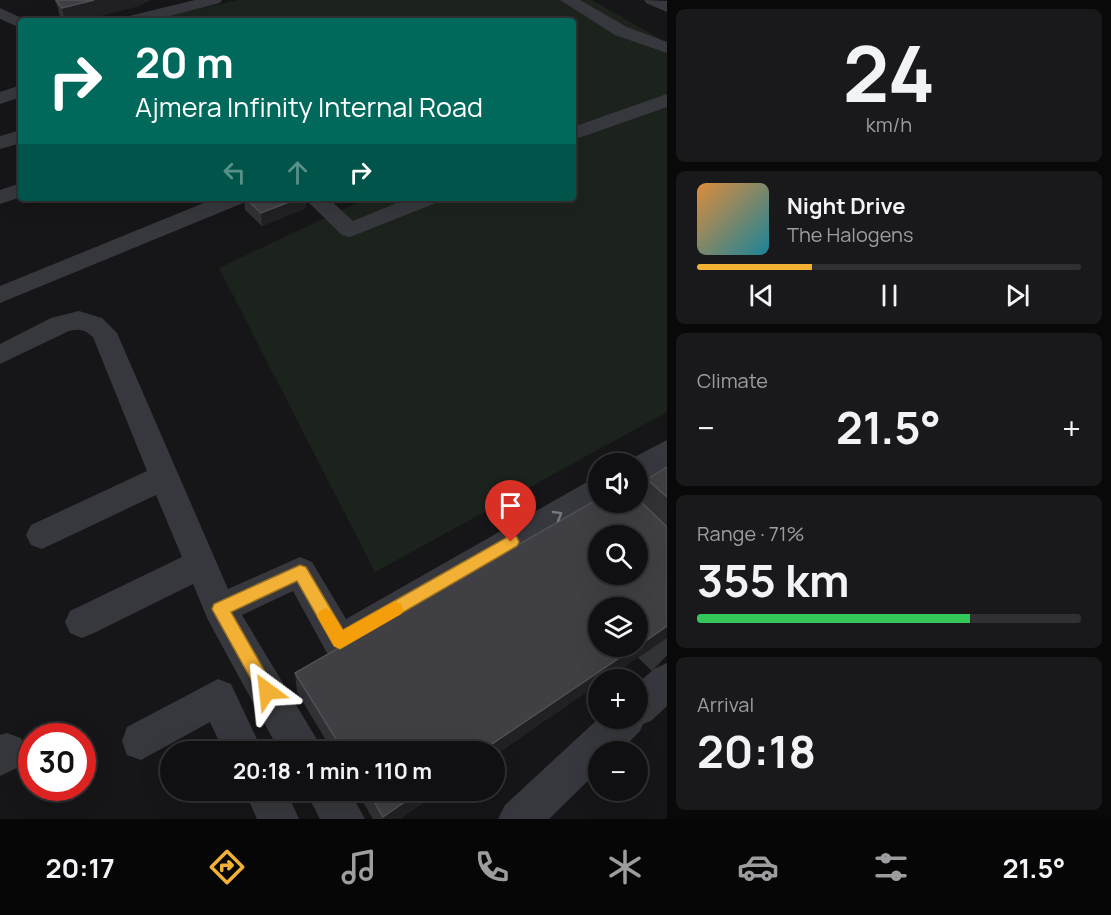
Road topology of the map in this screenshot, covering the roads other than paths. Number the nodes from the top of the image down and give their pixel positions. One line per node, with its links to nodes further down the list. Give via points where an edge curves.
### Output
1 (214, 0): 6 (street)
2 (568, 0): 8 (street, via 621,31)
3 (652, 0): 4 (street)
4 (667, 8)
5 (0, 13): 7 (street)
6 (143, 18)
7 (18, 22)
8 (667, 48)
9 (18, 92): 10 (street)
10 (0, 98)
11 (667, 100): 12 (street)
12 (576, 133)
13 (18, 137): 14 (street)
14 (0, 143)
15 (18, 191): 16 (street)
16 (0, 197)
17 (228, 201): 20 (street)
18 (318, 201): 19 (street, via 350,230)
19 (421, 201)
20 (0, 296)
21 (0, 355): 24 (street, via 56,327 79,320 96,325 104,333)
22 (667, 452): 23 (street)
23 (648, 463)
24 (164, 477): 26 (street); 27 (street)
25 (588, 497): 28 (street, one-way to 25, via 300,572 340,641)
26 (42, 535)
27 (201, 564): 28 (street); 29 (street)
28 (220, 609): 35 (street)
29 (82, 622)
30 (667, 681): 31 (street)
31 (648, 699)
32 (615, 729): 40 (street)
33 (141, 741): 34 (street, via 218,697)
34 (239, 741)
35 (296, 741)
36 (269, 801): 38 (street)
37 (332, 801): 39 (street)
38 (278, 819)
39 (344, 819)
40 (519, 819)

